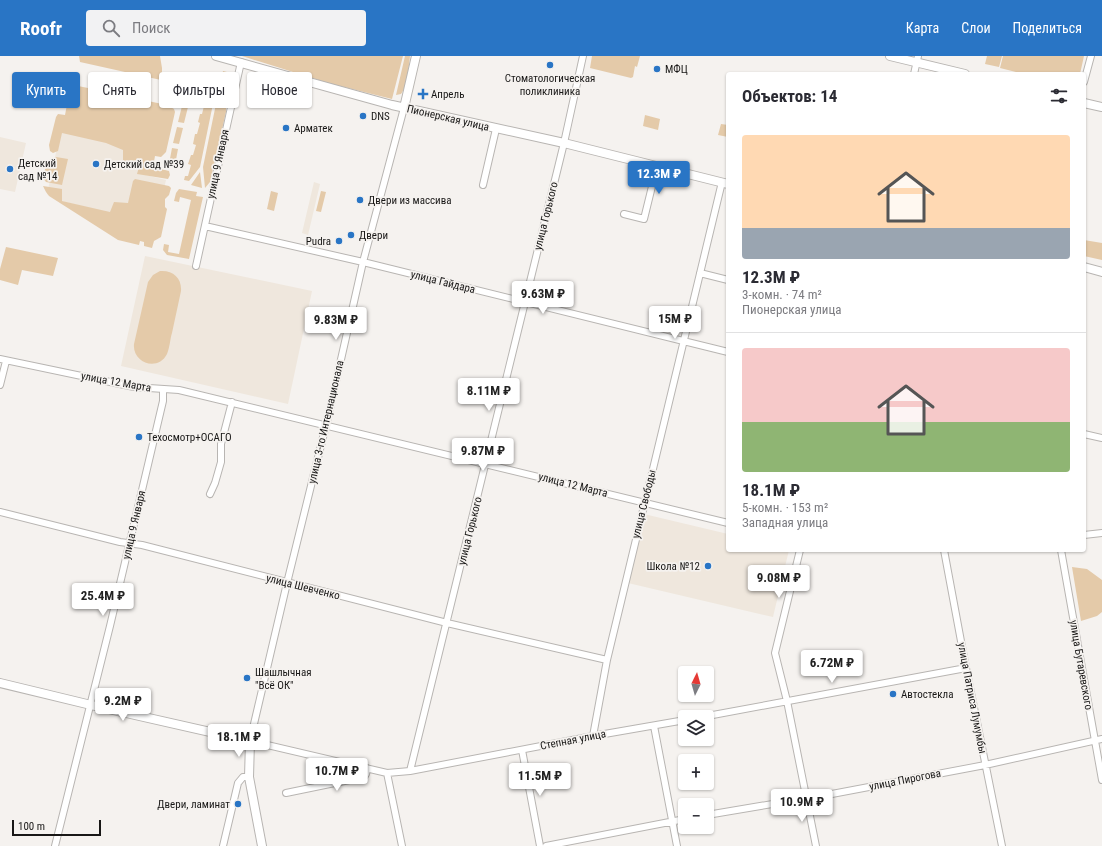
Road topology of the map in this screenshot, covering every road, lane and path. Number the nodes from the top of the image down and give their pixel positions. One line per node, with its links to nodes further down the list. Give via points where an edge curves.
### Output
1 (216, 56): 7 (main road, Пионерская улица)
2 (416, 56): 13 (main road, улица 3-го Интернационала)
3 (583, 56): 15 (street, улица Горького)
4 (890, 56): 6 (main road)
5 (1091, 56): 10 (street)
6 (917, 59): 8 (street); 9 (main road)
7 (241, 62): 13 (main road, Пионерская улица); 20 (street, улица 9 Января)
8 (914, 72)
9 (959, 72)
10 (1086, 75)
11 (1086, 103): 12 (main road)
12 (1102, 107)
13 (404, 108): 14 (main road, Пионерская улица); 21 (street, улица 3-го Интернационала)
14 (496, 128): 15 (main road, Пионерская улица); 18 (street, Пионерская улица)
15 (564, 143): 16 (main road, Пионерская улица); 27 (street, улица Горького)
16 (657, 166): 17 (main road, Пионерская улица); 19 (street, via 644,219)
17 (725, 183): 25 (street, улица Свободы)
18 (482, 185)
19 (624, 214)
20 (205, 226): 21 (street, улица Гайдара); 22 (street, улица 9 Января)
21 (363, 262): 27 (street, улица Гайдара); 34 (street, улица 3-го Интернационала)
22 (196, 266)
23 (1086, 268): 24 (main road)
24 (1102, 272)
25 (700, 273): 26 (street); 28 (street, улица Свободы)
26 (726, 280)
27 (525, 301): 28 (street, улица Гайдара); 37 (street, улица Горького)
28 (684, 341): 29 (street, улица Гайдара); 39 (street, улица Свободы)
29 (726, 352)
30 (3, 360): 31 (street); 32 (street, улица 12 Марта, via 134,387)
31 (0, 385)
32 (163, 389): 33 (street, улица 12 Марта); 44 (street, улица 9 Января, via 163,401)
33 (232, 402): 34 (street, улица 12 Марта); 38 (street, via 222,444 221,462)
34 (326, 425): 37 (street, улица 12 Марта); 48 (street, улица 3-го Интернационала)
35 (1086, 434): 36 (street)
36 (1102, 438)
37 (486, 464): 39 (street, улица 12 Марта); 49 (street, улица Горького)
38 (210, 494)
39 (644, 502): 41 (street, улица 12 Марта); 50 (street, улица Свободы)
40 (0, 512): 44 (street, улица Шевченко)
41 (726, 522)
42 (1102, 533): 43 (street)
43 (1086, 535)
44 (130, 543): 48 (street, улица Шевченко); 54 (street, улица 9 Января)
45 (800, 552): 53 (street, via 775,652)
46 (944, 552): 51 (street, улица Патриса Лумумбы)
47 (1061, 552): 61 (street, улица Бутаревского)
48 (287, 583): 49 (street, улица Шевченко); 60 (street, улица 3-го Интернационала)
49 (447, 623): 50 (street, улица Шевченко); 65 (street, улица Горького)
50 (606, 660): 58 (street, улица Свободы)
51 (966, 668): 53 (street); 63 (street, улица Патриса Лумумбы)
52 (0, 683): 54 (main road, Степная улица)
53 (787, 701): 55 (street); 70 (street)
54 (91, 705): 60 (main road, Степная улица); 74 (street, улица 9 Января)
55 (714, 715)
56 (678, 721): 57 (street, Степная улица)
57 (654, 726): 58 (street, Степная улица); 73 (street)
58 (593, 736): 62 (street, Степная улица)
59 (1102, 739): 61 (street, улица Пирогова)
60 (250, 741): 64 (street, Степная улица); 67 (main road)
61 (1094, 741): 63 (street, улица Пирогова); 68 (street, улица Бутаревского)
62 (522, 750): 65 (street, Степная улица); 78 (street)
63 (985, 765): 70 (street, улица Пирогова); 82 (street, улица Патриса Лумумбы)
64 (367, 768): 66 (street, Степная улица); 69 (street, via 364,778)
65 (410, 772): 66 (street, Степная улица)
66 (387, 773): 77 (street)
67 (249, 777): 75 (street, via 243,777 238,783); 76 (main road)
68 (1102, 780)
69 (286, 792)
70 (806, 797): 71 (street, улица Пирогова); 81 (street)
71 (714, 814)
72 (678, 820): 73 (street)
73 (672, 821): 79 (street); 80 (street)
74 (55, 846)
75 (223, 846)
76 (262, 846)
77 (402, 846)
78 (540, 846)
79 (546, 846)
80 (677, 846)
81 (816, 846)
82 (1002, 846)

